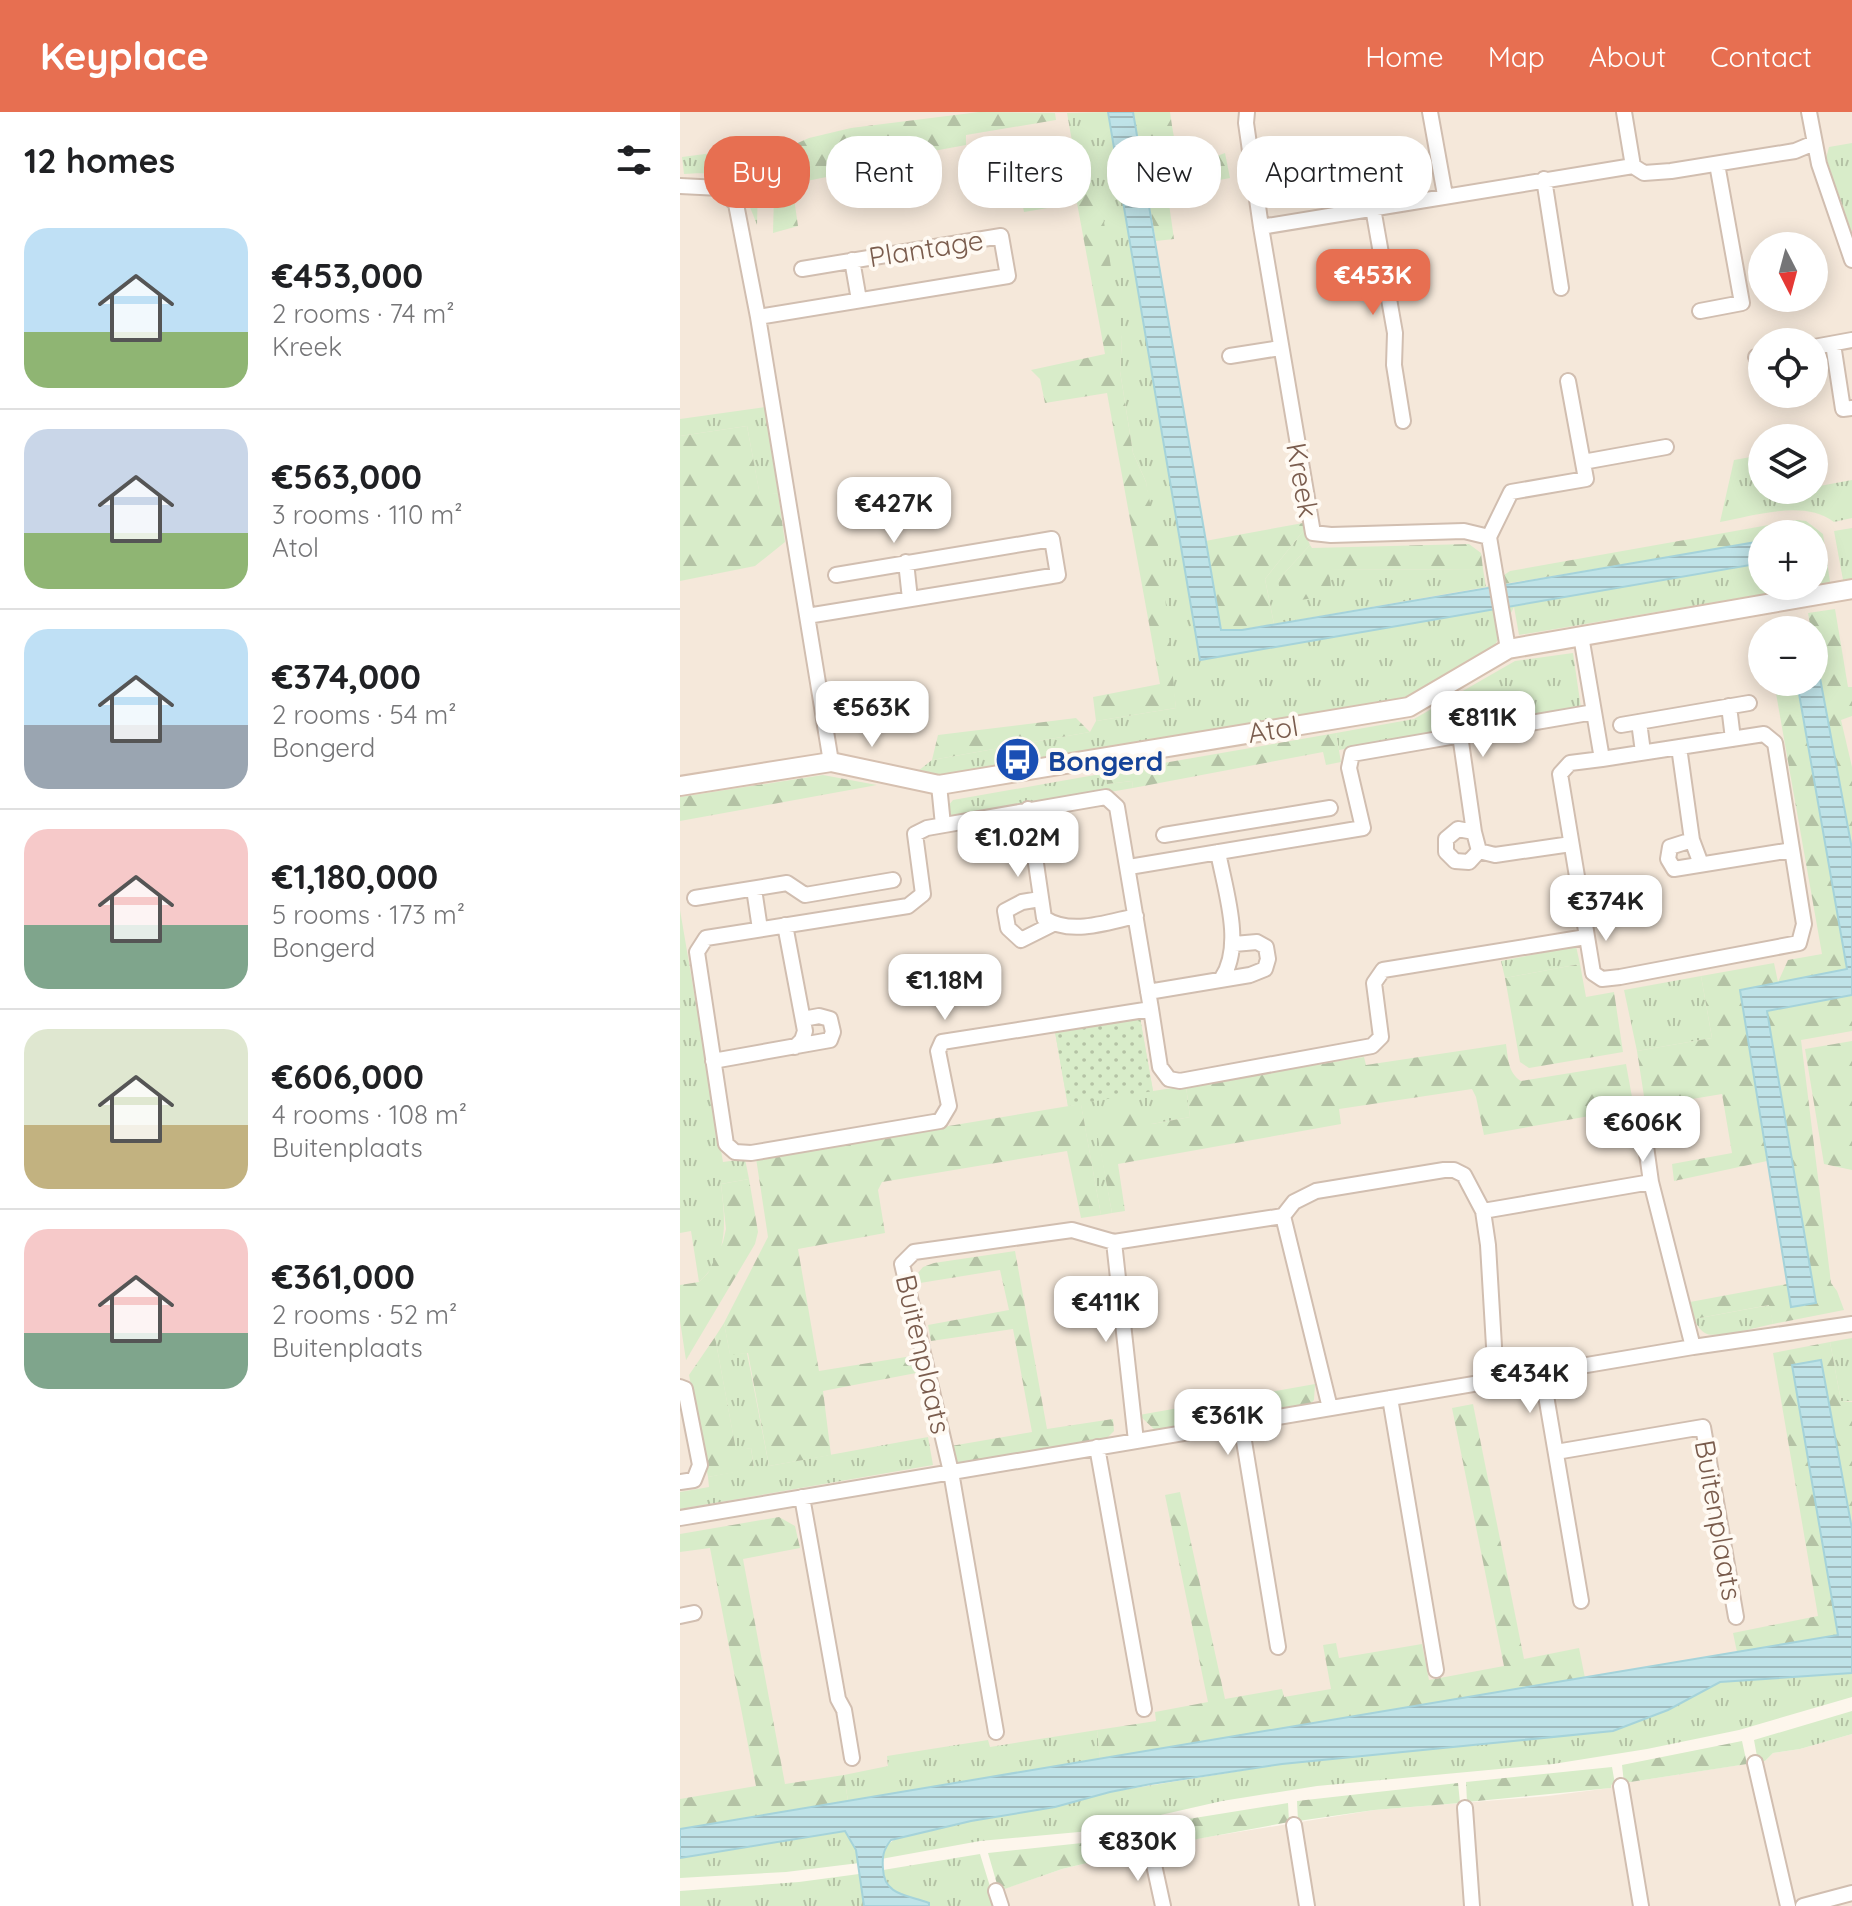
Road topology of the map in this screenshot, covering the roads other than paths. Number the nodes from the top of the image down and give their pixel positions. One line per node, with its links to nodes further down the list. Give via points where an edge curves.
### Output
1 (1247, 112): 13 (street, Kreek)
2 (1430, 112): 10 (street)
3 (1624, 112): 7 (street)
4 (1809, 112): 5 (street)
5 (1814, 143): 6 (street); 15 (street)
6 (1717, 164): 7 (street, via 1644,173); 19 (street, via 1742,303)
7 (1633, 166): 8 (street)
8 (1544, 179): 10 (street); 17 (street)
9 (680, 186): 20 (street, via 720,188 736,204)
10 (1445, 195): 11 (street)
11 (1432, 197)
12 (1373, 208): 13 (street); 28 (street, via 1395,333)
13 (1261, 227): 24 (street, Kreek)
14 (852, 260): 16 (street, Plantage); 18 (street, Plantage); 18 (street, Plantage, via 1001,236 1008,276)
15 (1852, 260)
16 (802, 269)
17 (1561, 288)
18 (859, 300): 20 (street, Plantage)
19 (1700, 311)
20 (758, 317): 36 (street)
21 (1852, 340): 22 (street)
22 (1833, 344): 23 (street); 27 (street, via 1843,409)
23 (1828, 345)
24 (1280, 348): 25 (street); 31 (street, Kreek, via 1313,533 1464,531)
25 (1230, 356)
26 (1568, 381): 30 (street)
27 (1852, 408)
28 (1403, 421)
29 (1666, 447): 30 (street)
30 (1583, 462): 31 (street, via 1586,479 1511,492)
31 (1489, 537): 38 (street)
32 (906, 562): 33 (street); 35 (street); 35 (street, via 1052,539 1058,575)
33 (836, 575)
34 (1852, 589): 37 (street, Atol)
35 (910, 599): 36 (street)
36 (807, 616): 49 (street)
37 (1581, 636): 38 (street, Atol); 41 (street)
38 (1508, 649): 50 (street, Atol, via 1409,707)
39 (1749, 703): 40 (street)
40 (1729, 706): 42 (street); 45 (street)
41 (1594, 712): 44 (street); 48 (street)
42 (1639, 722): 43 (street); 47 (street)
43 (1621, 725)
44 (1460, 735): 57 (street); 59 (street, via 1352,754 1349,768 1363,828)
45 (1733, 739): 46 (street); 62 (street, via 1764,734 1775,743)
46 (1679, 747): 47 (street); 60 (street)
47 (1643, 752): 48 (street)
48 (1602, 759): 61 (street, via 1570,763 1560,774)
49 (831, 762): 50 (street, Atol); 51 (street, Atol)
50 (939, 785): 55 (street)
51 (680, 786)
52 (1330, 808): 54 (street)
53 (1028, 809): 55 (street); 66 (street, via 1106,797 1117,807); 71 (street)
54 (1291, 815): 56 (street); 59 (street)
55 (943, 825): 72 (street, via 915,834 923,894 908,906)
56 (1201, 829): 58 (street); 64 (street)
57 (1474, 832): 63 (street); 63 (street, via 1458,829 1446,839 1446,852 1455,861 1469,862)
58 (1164, 835)
59 (1296, 839): 64 (street)
60 (1692, 840): 65 (street); 65 (street, via 1670,847 1668,859 1674,869)
61 (1571, 844): 63 (street, via 1495,855); 77 (street)
62 (1792, 850): 65 (street); 77 (street, via 1804,924 1799,943 1602,979 1593,973)
63 (1479, 851)
64 (1212, 853): 66 (street); 78 (street)
65 (1701, 864)
66 (1129, 867): 73 (street)
67 (893, 880): 68 (street)
68 (856, 886): 69 (street, via 805,895 787,883); 72 (street)
69 (754, 889): 70 (street); 76 (street)
70 (695, 898)
71 (1040, 899): 74 (street, via 1044,918); 74 (street, via 1005,911 1008,928 1021,940)
72 (860, 913): 75 (street)
73 (1136, 916): 74 (street, via 1070,928); 80 (street)
74 (1053, 924)
75 (785, 925): 76 (street); 82 (street)
76 (760, 929): 84 (street, via 706,938 697,952)
77 (1586, 937): 81 (street, via 1383,970 1374,983 1381,1037 1372,1046 1180,1081 1169,1079 1160,1067)
78 (1234, 944): 79 (street); 79 (street, via 1257,942 1266,947 1265,969)
79 (1222, 978): 80 (street)
80 (1148, 992): 81 (street)
81 (1151, 1009): 84 (street, via 942,1042 938,1051 949,1106 940,1121 751,1153 735,1152 726,1144)
82 (803, 1019): 83 (street, via 805,1031); 83 (street, via 830,1019 833,1032 830,1040)
83 (795, 1047): 84 (street)
84 (713, 1061)
85 (1644, 1132): 86 (street)
86 (1651, 1182): 87 (street); 91 (street)
87 (1483, 1211): 88 (street, Buitenplaats, via 1464,1175 1444,1170 1316,1191 1294,1202); 93 (street, Buitenplaats)
88 (1283, 1216): 89 (street, Buitenplaats); 96 (street)
89 (1114, 1242): 98 (street); 101 (street, Buitenplaats, via 1072,1230 914,1252 902,1264)
90 (1852, 1324): 91 (street, Buitenplaats)
91 (1693, 1347): 92 (street, Buitenplaats)
92 (1542, 1372): 93 (street, Buitenplaats); 100 (street)
93 (1496, 1380): 95 (street, Buitenplaats)
94 (680, 1387): 102 (street, via 685,1389 700,1465 694,1480)
95 (1390, 1398): 96 (street, Buitenplaats); 108 (street)
96 (1330, 1408): 97 (street, Buitenplaats)
97 (1241, 1423): 98 (street, Buitenplaats); 107 (street)
98 (1136, 1441): 99 (street, Buitenplaats)
99 (1097, 1447): 101 (street, Buitenplaats); 109 (street)
100 (1556, 1452): 105 (street); 106 (street, Buitenplaats, via 1703,1427)
101 (951, 1472): 103 (street, Buitenplaats); 110 (street, Buitenplaats)
102 (680, 1482)
103 (802, 1497): 104 (street, Buitenplaats); 111 (street)
104 (680, 1518)
105 (1581, 1601)
106 (1736, 1617)
107 (1278, 1647)
108 (1436, 1670)
109 (1144, 1709)
110 (996, 1732)
111 (852, 1758)
112 (1755, 1763): 122 (street)
113 (1621, 1786): 121 (street)
114 (1465, 1808): 120 (street)
115 (1294, 1825): 119 (street)
116 (1151, 1851): 118 (street)
117 (1852, 1893): 123 (street)
118 (1163, 1906)
119 (1307, 1906)
120 (1472, 1906)
121 (1641, 1906)
122 (1788, 1906)
123 (1803, 1906)

